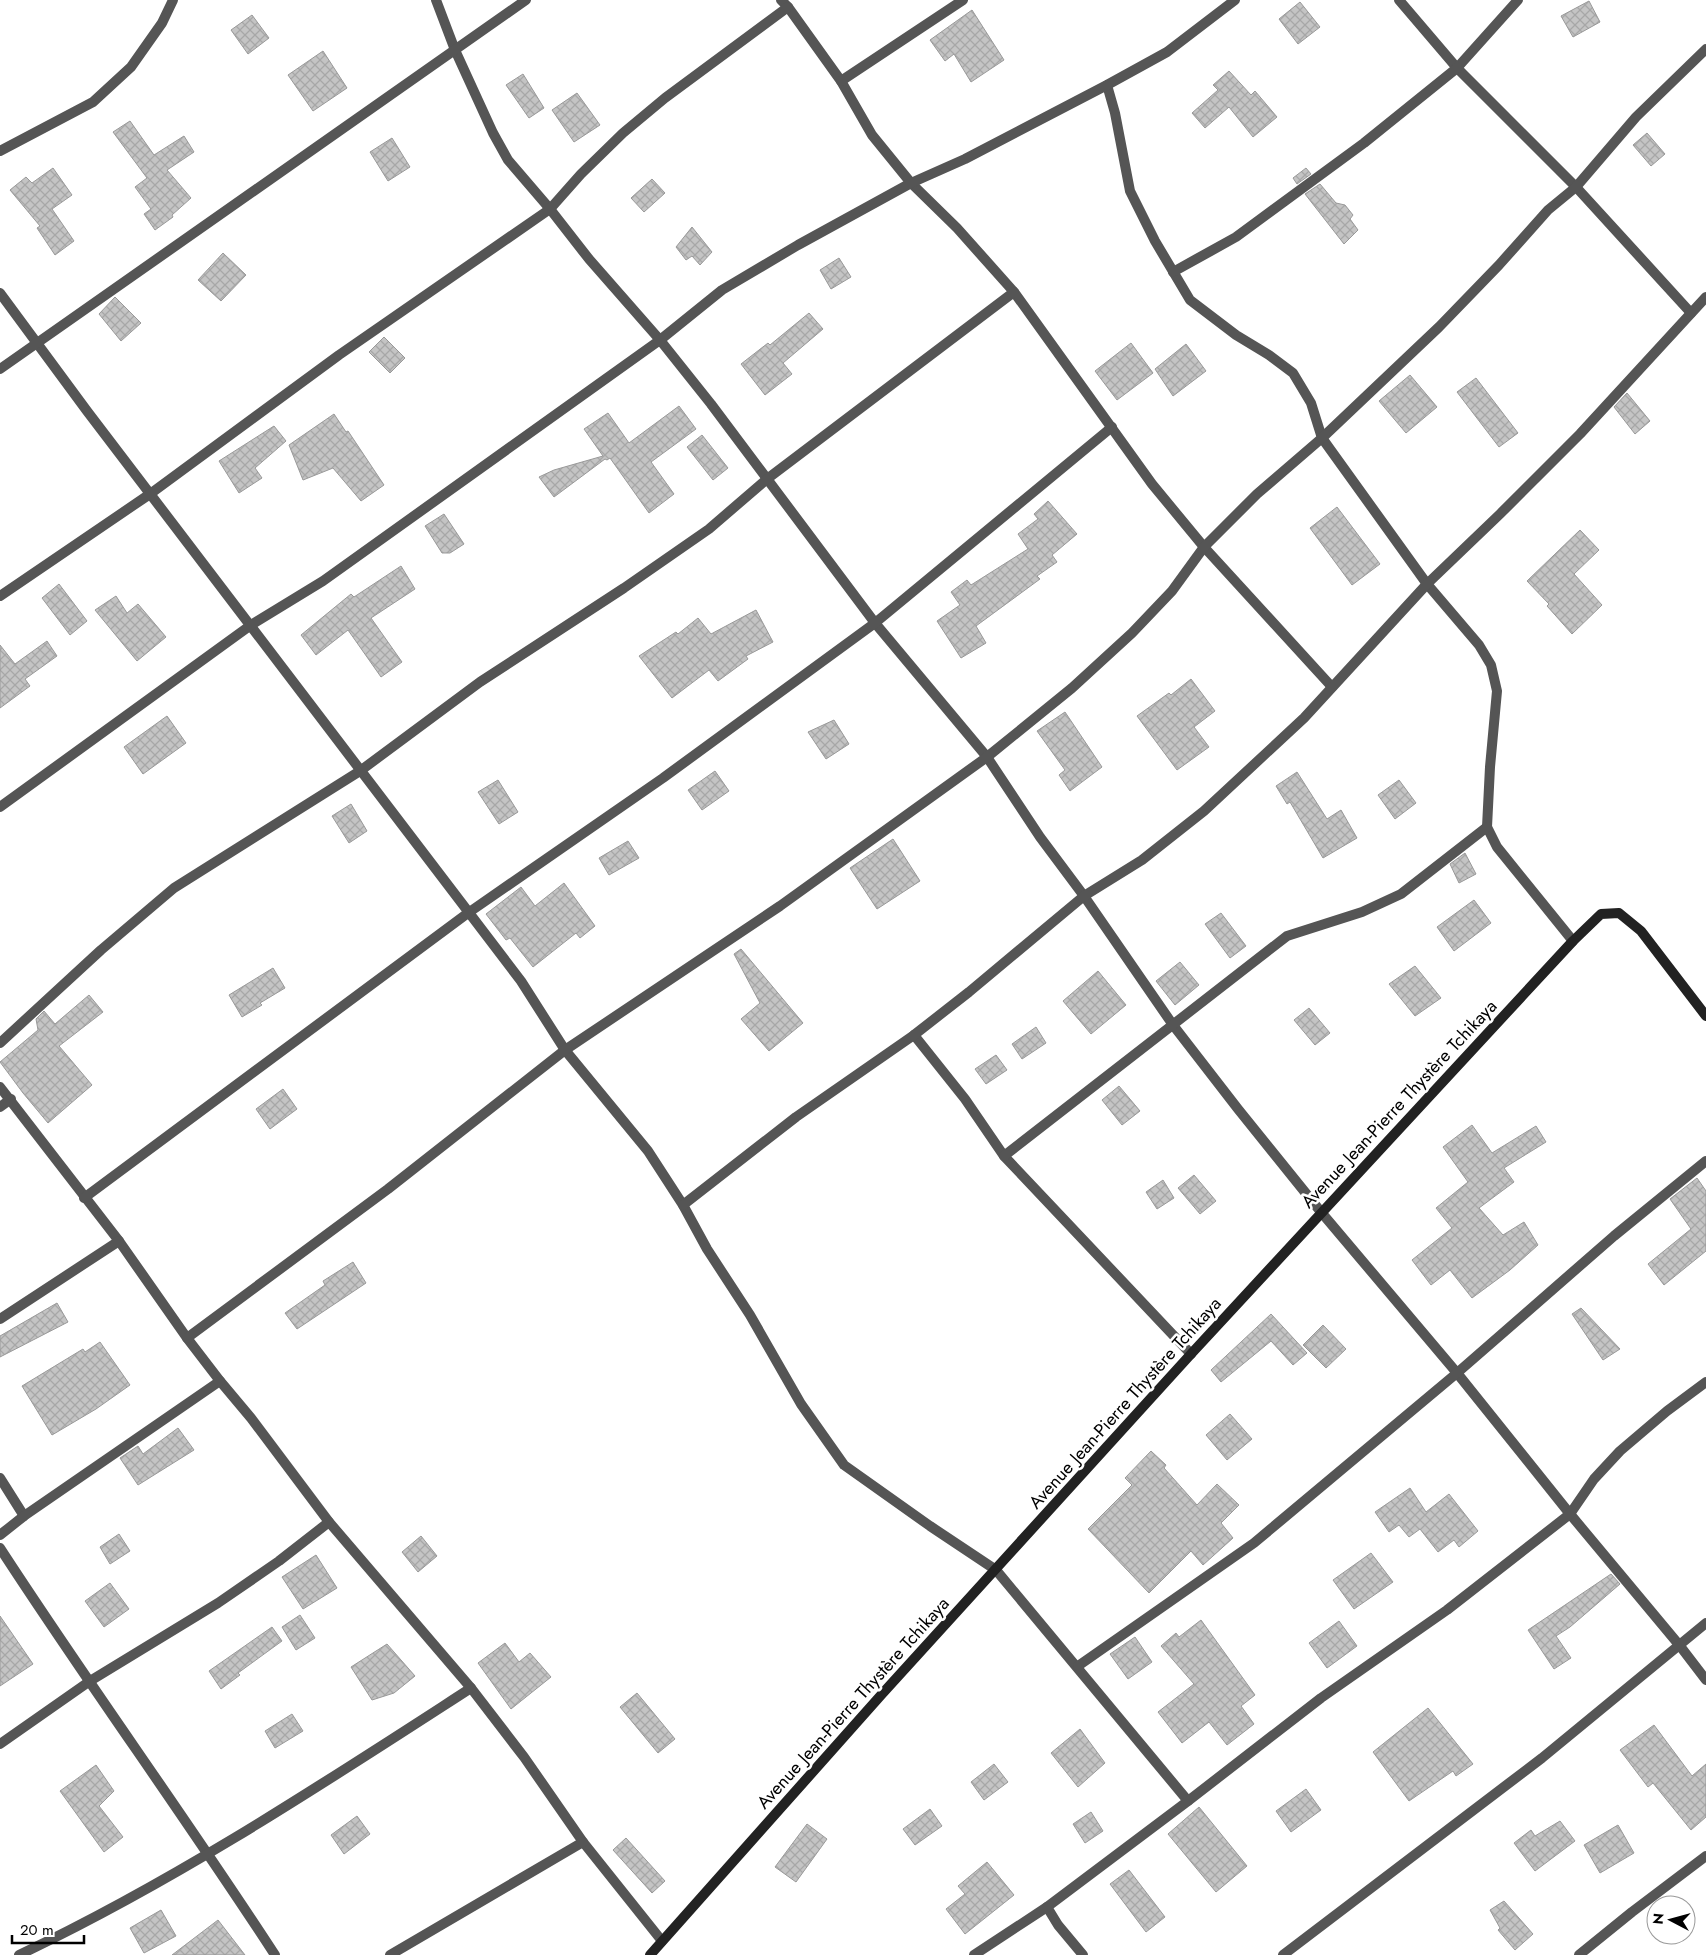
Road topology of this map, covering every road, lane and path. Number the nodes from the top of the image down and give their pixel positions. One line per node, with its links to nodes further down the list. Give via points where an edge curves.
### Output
1 (173, 0): 14 (street, via 162,23 131,67 93,102)
2 (436, 0): 10 (street)
3 (526, 0): 10 (street)
4 (963, 0): 12 (street)
5 (1235, 0): 13 (street, via 1167,52)
6 (1399, 0): 11 (street)
7 (1518, 0): 11 (street)
8 (785, 4): 12 (street); 17 (street, via 637,122 581,174)
9 (1706, 49): 16 (street, via 1636,117)
10 (454, 50): 17 (street, via 508,160); 24 (street)
11 (1457, 68): 16 (street); 18 (street, via 1364,143 1236,237)
12 (841, 81): 15 (street, via 872,135)
13 (1106, 85): 15 (street); 18 (street, via 1115,113 1130,191)
14 (0, 151)
15 (911, 183): 19 (street, via 957,228); 23 (street, via 722,290)
16 (1576, 187): 22 (street); 27 (street, via 1548,210 1439,327)
17 (550, 209): 23 (street); 29 (street, via 339,355)
18 (1173, 272): 27 (street, via 1190,300 1293,374 1311,403)
19 (1014, 292): 26 (street); 28 (street)
20 (0, 293): 24 (street)
21 (1706, 297): 22 (street)
22 (1690, 313): 31 (street, via 1580,434)
23 (660, 340): 28 (street); 34 (street, via 323,581)
24 (36, 343): 25 (street); 29 (street)
25 (0, 369)
26 (1112, 427): 30 (street, via 1152,484); 33 (street)
27 (1322, 438): 30 (street, via 1257,494); 31 (street)
28 (767, 479): 33 (street); 37 (street, via 708,529 480,682)
29 (150, 494): 32 (street); 34 (street)
30 (1204, 547): 35 (street); 36 (street, via 1172,591 1132,633 1072,688)
31 (1427, 584): 35 (street); 39 (street, via 1479,645 1491,665 1497,691)
32 (0, 596)
33 (875, 623): 36 (street); 41 (street, via 663,778)
34 (251, 625): 37 (street); 38 (street)
35 (1332, 686): 40 (street, via 1304,718 1204,812 1142,860)
36 (987, 756): 40 (street, via 1040,838); 47 (street, via 780,906)
37 (360, 771): 41 (street); 46 (street, via 174,888)
38 (0, 807)
39 (1487, 827): 42 (street, via 1497,847); 44 (street, via 1401,894 1362,912 1287,936)
40 (1084, 896): 44 (street); 45 (street)
41 (468, 913): 47 (street, via 521,981); 53 (street)
42 (1572, 941): 43 (street, Avenue Jean-Pierre Thystère Tchikaya, via 1601,914 1619,913 1640,931); 55 (street, Avenue Jean-Pierre Thystère Tchikaya)
43 (1706, 1016)
44 (1173, 1025): 51 (street); 55 (street)
45 (914, 1035): 51 (street, via 965,1099); 54 (street, via 796,1117)
46 (0, 1043)
47 (565, 1050): 54 (street, via 648,1151); 58 (street, via 388,1189)
48 (0, 1087): 49 (street)
49 (11, 1099): 50 (street); 53 (street)
50 (0, 1107)
51 (1004, 1156): 59 (street)
52 (1706, 1161): 60 (street)
53 (84, 1198): 56 (street)
54 (682, 1205): 69 (street, via 801,1404 844,1465)
55 (1321, 1212): 59 (street, Avenue Jean-Pierre Thystère Tchikaya); 60 (street)
56 (119, 1241): 57 (street); 58 (street)
57 (0, 1319)
58 (187, 1338): 61 (street)
59 (1191, 1354): 69 (street, Avenue Jean-Pierre Thystère Tchikaya)
60 (1456, 1373): 64 (street); 72 (street, via 1254,1543)
61 (220, 1381): 65 (street); 66 (street)
62 (1706, 1382): 64 (street, via 1620,1451 1594,1479)
63 (0, 1478): 65 (street)
64 (1570, 1514): 71 (street); 77 (street, via 1447,1610 1321,1698)
65 (24, 1516): 67 (street)
66 (330, 1522): 74 (street, via 218,1604); 75 (street)
67 (0, 1535)
68 (0, 1548): 74 (street)
69 (996, 1570): 72 (street); 82 (street, Avenue Jean-Pierre Thystère Tchikaya)
70 (1706, 1622): 71 (street)
71 (1680, 1646): 73 (street); 89 (street, via 1542,1758)
72 (1078, 1666): 77 (street)
73 (1706, 1680)
74 (90, 1681): 76 (street); 79 (street)
75 (471, 1688): 78 (street); 79 (street)
76 (0, 1744)
77 (1188, 1801): 81 (street)
78 (583, 1842): 82 (street); 85 (street)
79 (209, 1854): 83 (street); 84 (street)
80 (1706, 1856): 90 (street)
81 (1047, 1907): 87 (street); 88 (street)
82 (662, 1941): 86 (street, Avenue Jean-Pierre Thystère Tchikaya)
83 (19, 1955)
84 (275, 1955)
85 (390, 1955)
86 (650, 1955)
87 (974, 1955)
88 (1083, 1955)
89 (1283, 1955)
90 (1579, 1955)

